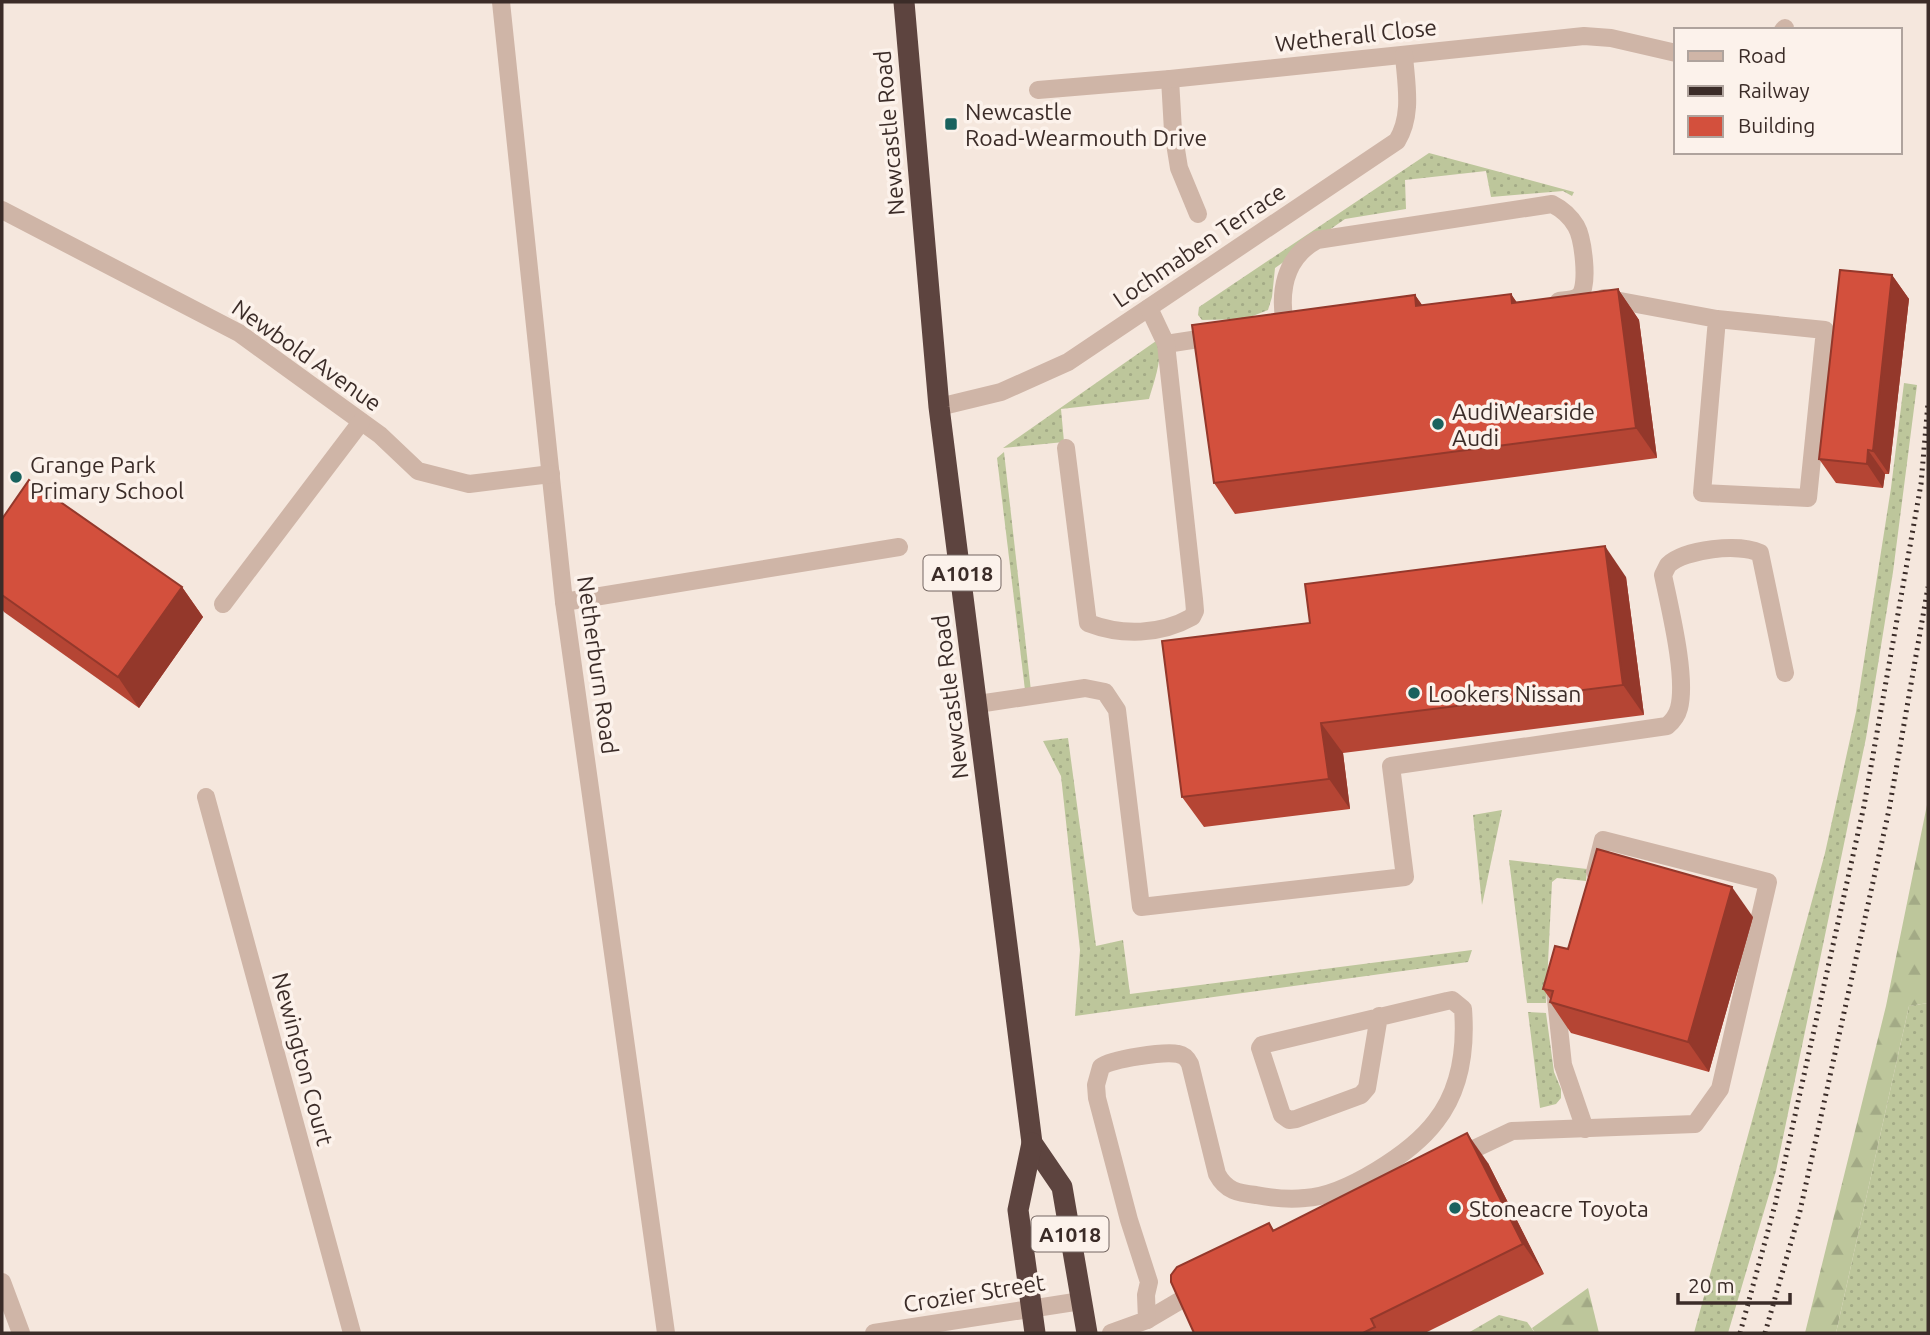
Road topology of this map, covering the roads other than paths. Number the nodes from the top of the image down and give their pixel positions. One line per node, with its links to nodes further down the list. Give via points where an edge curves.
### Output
1 (502, 2): 19 (street, Netherburn Road)
2 (904, 2): 16 (highway, Newcastle Road / A1018)
3 (1674, 53): 4 (street, Wetherall Close, via 1584,36)
4 (1404, 55): 5 (street, Wetherall Close); 11 (street, Lochmaben Terrace, via 1408,108 1397,141)
5 (1170, 79): 6 (street, Wetherall Close); 8 (street, via 1179,168)
6 (1038, 90)
7 (2, 210): 17 (street, Newbold Avenue, via 239,333)
8 (1198, 214)
9 (1582, 293): 10 (street); 12 (street); 13 (street, via 1581,240 1567,214 1552,204 1317,240 1304,247 1286,276 1280,302)
10 (1536, 304)
11 (1149, 308): 15 (street); 16 (street, Lochmaben Terrace, via 1040,376 1001,392)
12 (1717, 319): 12 (street, via 1702,493 1808,498 1825,330)
13 (1285, 327)
14 (1232, 334): 15 (street)
15 (1166, 344): 18 (street, via 1194,598 1192,617 1177,626 1142,631 1116,632 1088,624)
16 (939, 407): 24 (highway, Newcastle Road / A1018)
17 (361, 422): 19 (street, Newbold Avenue, via 418,471 469,484); 22 (street)
18 (1066, 448)
19 (551, 474): 21 (street, Netherburn Road)
20 (899, 547): 21 (street)
21 (564, 602): 39 (street, Netherburn Road)
22 (223, 604)
23 (1786, 673): 24 (street, via 1760,553 1740,547 1684,557 1667,566 1663,575 1679,661 1681,700 1667,726 1391,766 1405,877 1141,906 1117,710 1105,692 1085,688)
24 (978, 704): 30 (highway, Newcastle Road / A1018)
25 (206, 797): 38 (street, Newington Court)
26 (1590, 892): 29 (street, via 1604,840 1768,881 1720,1089 1696,1124)
27 (1553, 974): 29 (street, via 1563,1065)
28 (1379, 1016): 28 (street, via 1262,1045 1260,1052 1282,1115 1296,1119 1361,1096 1370,1082); 36 (street, via 1452,1000 1463,1009 1462,1059 1452,1093 1436,1122 1400,1156 1371,1174 1306,1199 1241,1193 1222,1184 1190,1064 1182,1055 1112,1060 1101,1067 1097,1098 1149,1282)
29 (1585, 1129): 31 (street, via 1512,1131)
30 (1032, 1143): 34 (highway, Newcastle Road / A1018, via 1062,1187); 35 (highway, A1018, via 1018,1210)
31 (1439, 1166)
32 (1214, 1280): 36 (street)
33 (2, 1282): 37 (street)
34 (1081, 1301): 35 (street, Crozier Street); 42 (highway, Newcastle Road / A1018)
35 (1031, 1310): 40 (street, Crozier Street); 41 (highway, A1018)
36 (1147, 1320): 43 (street)
37 (21, 1333)
38 (352, 1333)
39 (666, 1333)
40 (874, 1333)
41 (1035, 1333)
42 (1087, 1333)
43 (1111, 1333)

